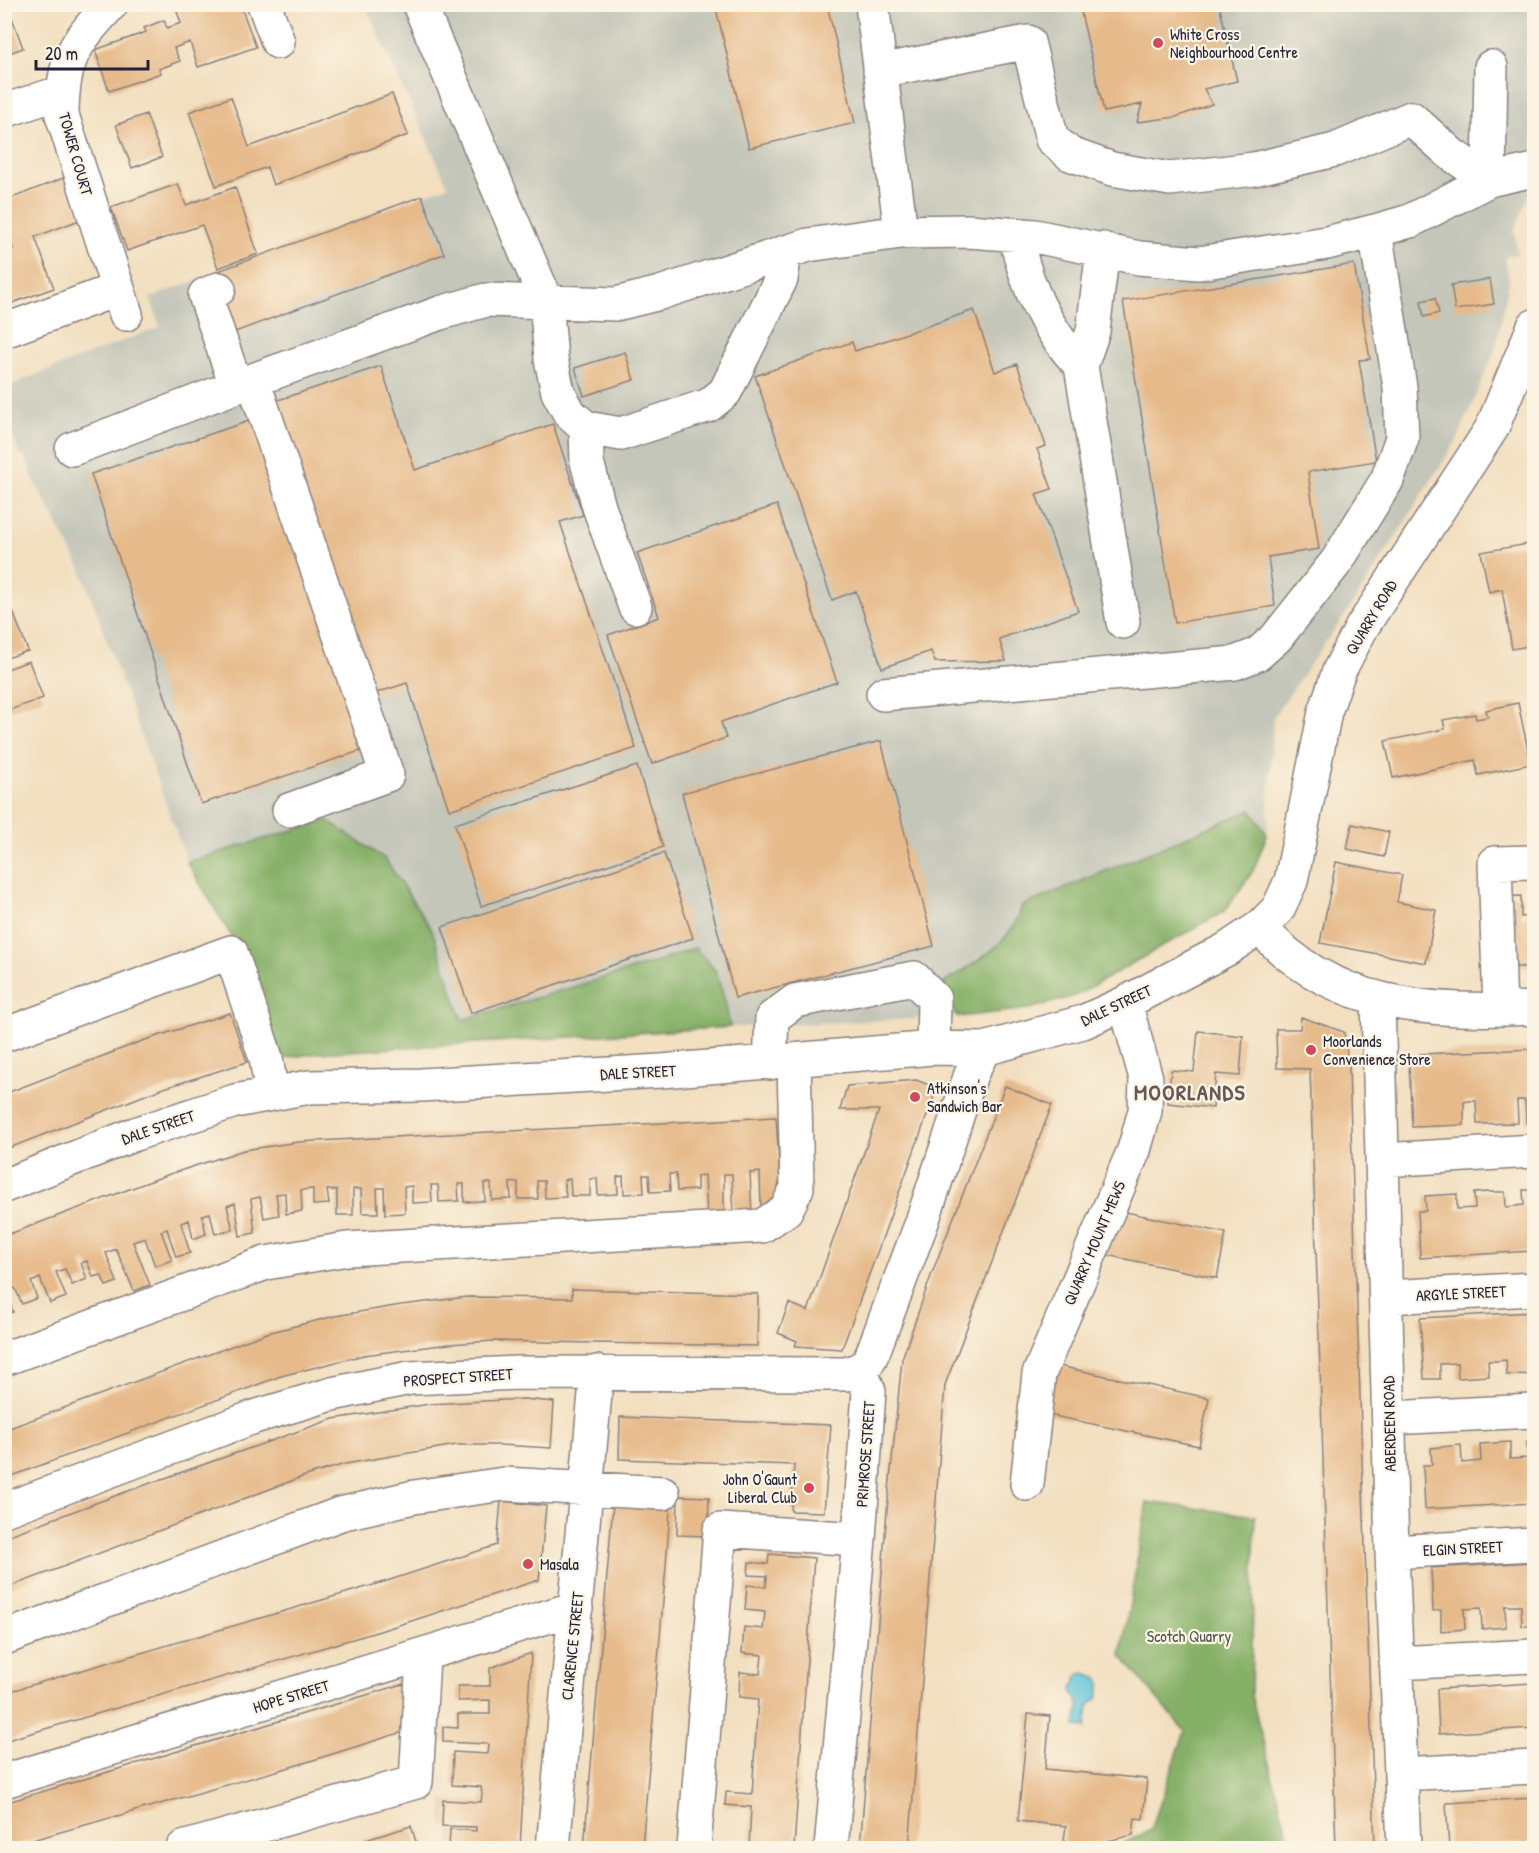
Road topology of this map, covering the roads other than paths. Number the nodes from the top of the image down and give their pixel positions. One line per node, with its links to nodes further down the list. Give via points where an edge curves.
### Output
1 (111, 4): 8 (street, TOWER COURT, via 80,38 67,63)
2 (264, 4): 5 (street)
3 (419, 4): 18 (street)
4 (872, 4): 7 (street)
5 (278, 42)
6 (1491, 67): 11 (street)
7 (880, 71): 11 (street, via 1028,42 1052,139 1070,154 1112,169 1170,179 1254,168 1335,150 1411,118 1451,154); 13 (street)
8 (62, 92): 9 (street); 20 (street, TOWER COURT, via 68,138 122,302)
9 (4, 111)
10 (1534, 170): 11 (street)
11 (1489, 180): 12 (street, via 1410,221)
12 (1375, 231): 15 (street, via 1327,243 1199,263 1139,258); 27 (street, via 1400,387 1402,438 1387,480 1343,551 1276,638 1258,654 1235,663)
13 (901, 232): 14 (street); 16 (street)
14 (1016, 235): 15 (street); 21 (street, via 1021,262 1038,307 1057,341)
15 (1103, 249): 21 (street, via 1093,332)
16 (785, 252): 18 (street, via 616,304); 23 (street, via 781,279 725,392 710,405 621,434)
17 (219, 289): 22 (street, via 205,295)
18 (546, 300): 22 (street, via 474,303); 23 (street, via 550,359 558,392 570,414)
19 (1534, 326): 30 (street, QUARRY ROAD, via 1492,428 1362,627 1339,671 1325,712 1291,881 1278,909)
20 (4, 331)
21 (1081, 366): 26 (street)
22 (245, 383): 24 (street); 28 (street, via 387,775)
23 (586, 428): 25 (street, via 590,474)
24 (72, 449)
25 (635, 607)
26 (1123, 622)
27 (883, 694)
28 (289, 810)
29 (1534, 862): 34 (street, via 1495,863)
30 (1260, 927): 31 (street, via 1273,942 1317,975); 32 (street, DALE STREET)
31 (1378, 999): 34 (street, via 1437,1010); 41 (street, ABERDEEN ROAD)
32 (1125, 1003): 37 (street, DALE STREET, via 1083,1022); 50 (street, QUARRY MOUNT MEWS, via 1146,1078 1145,1111 1134,1150 1039,1374)
33 (1534, 1008): 34 (street)
34 (1500, 1009)
35 (4, 1035): 39 (street, via 231,952 266,1058)
36 (933, 1048): 37 (street, DALE STREET); 38 (street, DALE STREET); 38 (street, via 934,999 914,978 795,1000 772,1018)
37 (984, 1049): 46 (street, via 971,1074 873,1352)
38 (782, 1062): 39 (street, DALE STREET, via 432,1084 309,1087); 45 (street, via 797,1188 786,1210 762,1226 347,1249 267,1263)
39 (272, 1094): 42 (street, DALE STREET, via 235,1101 135,1134)
40 (1534, 1151): 41 (street)
41 (1383, 1160): 44 (street, ABERDEEN ROAD)
42 (4, 1186)
43 (1534, 1290): 44 (street, ARGYLE STREET)
44 (1388, 1297): 49 (street, ABERDEEN ROAD)
45 (4, 1359)
46 (860, 1370): 47 (street, PROSPECT STREET, via 845,1374); 54 (street, PRIMROSE STREET, via 869,1391)
47 (597, 1372): 51 (street, CLARENCE STREET); 53 (street, PROSPECT STREET, via 410,1378 332,1394 254,1417)
48 (1534, 1411): 49 (street)
49 (1389, 1418): 56 (street, ABERDEEN ROAD)
50 (1027, 1484)
51 (588, 1491): 52 (street); 57 (street, CLARENCE STREET); 58 (street, via 504,1484 414,1497 340,1514)
52 (663, 1493)
53 (4, 1510)
54 (859, 1539): 67 (street, via 720,1530); 68 (street, PRIMROSE STREET)
55 (1534, 1544): 56 (street, ELGIN STREET)
56 (1392, 1552): 61 (street, ABERDEEN ROAD)
57 (576, 1608): 60 (street, HOPE STREET); 66 (street, CLARENCE STREET)
58 (4, 1638)
59 (1534, 1656): 61 (street)
60 (423, 1657): 64 (street, HOPE STREET); 65 (street, via 416,1782)
61 (1396, 1663): 63 (street, ABERDEEN ROAD)
62 (1534, 1767): 63 (street)
63 (1401, 1774): 69 (street, ABERDEEN ROAD)
64 (4, 1781)
65 (183, 1848)
66 (553, 1848)
67 (694, 1848)
68 (831, 1848)
69 (1404, 1848)

